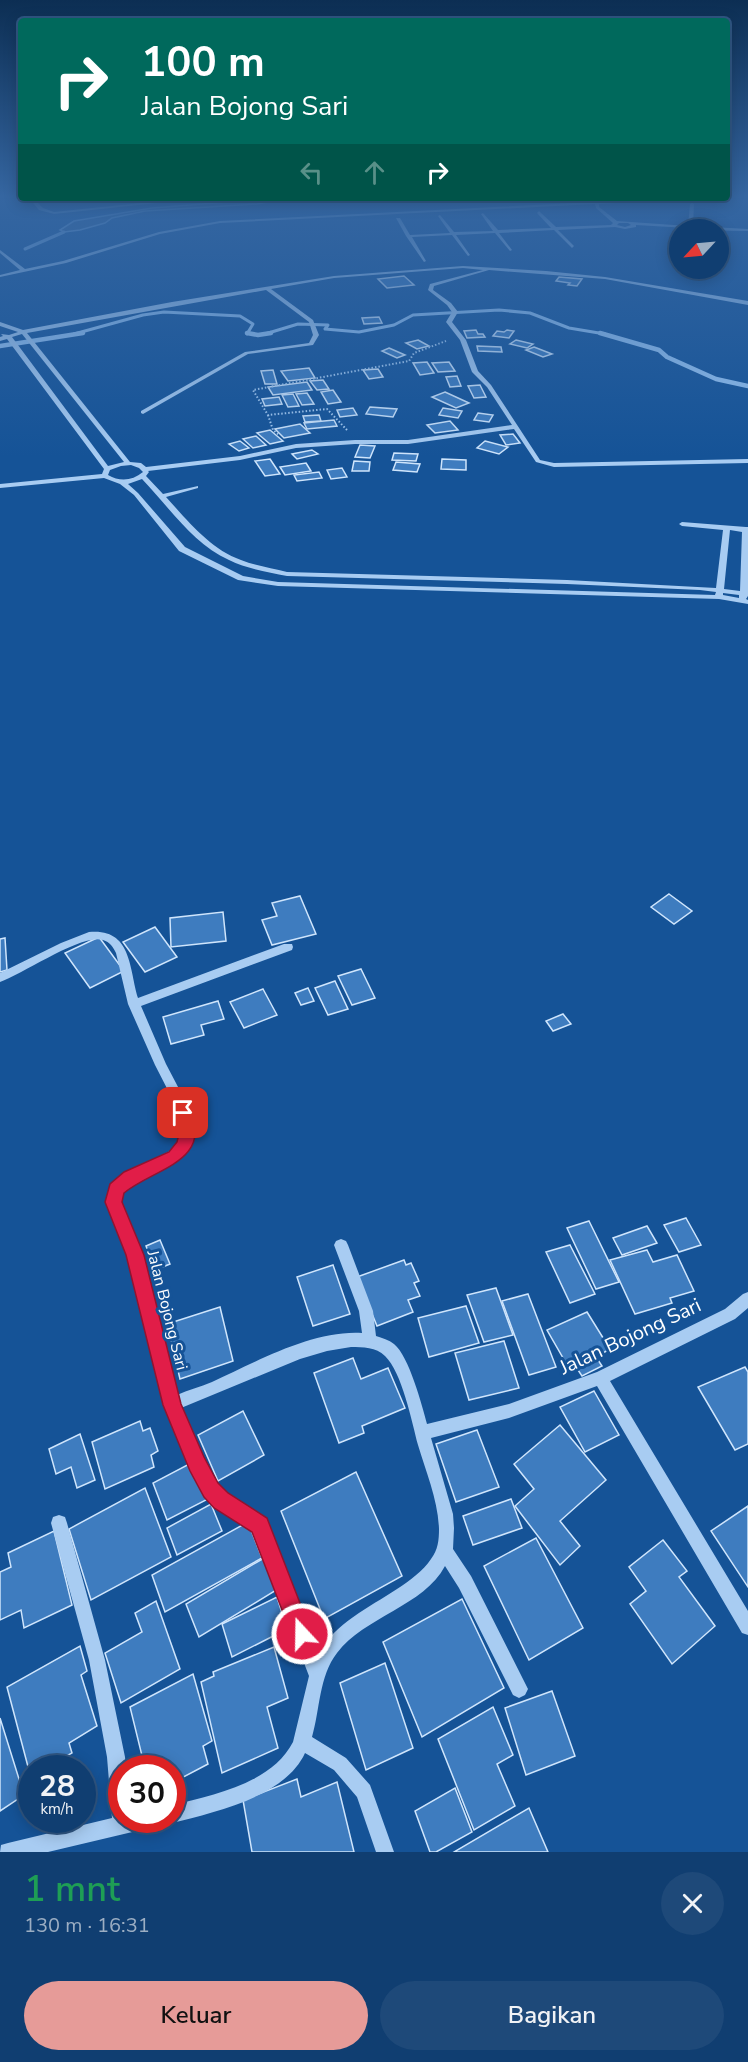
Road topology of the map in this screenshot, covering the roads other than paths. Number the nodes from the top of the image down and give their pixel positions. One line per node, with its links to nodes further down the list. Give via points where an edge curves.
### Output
1 (291, 284): 4 (street)
2 (436, 284): 12 (street, via 429,288 452,306 449,322 461,336 471,366)
3 (642, 284): 5 (street)
4 (267, 288): 7 (street); 11 (street, via 311,321 316,335 311,344 247,353)
5 (748, 303)
6 (0, 324): 7 (street)
7 (23, 332): 9 (street); 14 (street)
8 (0, 334): 9 (street)
9 (8, 336): 10 (street); 15 (street)
10 (0, 339)
11 (143, 412)
12 (514, 427): 13 (street, via 538,460 550,465); 16 (street, via 419,441 290,447)
13 (748, 461)
14 (128, 463): 15 (street); 16 (street)
15 (106, 472): 17 (street, via 108,479); 18 (street)
16 (144, 473): 17 (street); 20 (street)
17 (122, 482): 25 (street, via 182,549 241,578 278,584)
18 (0, 486)
19 (196, 487): 20 (street)
20 (163, 496): 24 (street, via 204,541 225,556 287,574)
21 (682, 524): 22 (street)
22 (727, 527): 23 (street); 26 (street)
23 (747, 529): 27 (street)
24 (567, 582): 25 (street); 26 (street)
25 (568, 592): 26 (street)
26 (720, 594): 27 (street)
27 (745, 597)
28 (288, 947): 30 (street)
29 (0, 978): 30 (street, Jalan Bojong Sari, via 77,939 99,935 117,943)
30 (134, 1004): 35 (street, Jalan Bojong Sari, via 179,1097 188,1130 184,1145 174,1157 130,1178 113,1195 135,1255)
31 (341, 1245): 33 (street, via 366,1311)
32 (748, 1299): 34 (street, Jalan Bojong Sari, via 730,1314)
33 (370, 1341): 35 (street, via 340,1342 303,1350); 36 (street, via 391,1350 398,1361)
34 (600, 1378): 36 (street, Jalan Bojong Sari, via 509,1411); 39 (street)
35 (172, 1405): 40 (street, Jalan Bojong Sari, via 211,1490 259,1525)
36 (422, 1433): 38 (street, via 444,1512)
37 (59, 1523): 43 (street, via 96,1660)
38 (445, 1551): 40 (street, via 432,1572 338,1640); 41 (street)
39 (748, 1628)
40 (316, 1672): 42 (street)
41 (519, 1689)
42 (301, 1742): 44 (street, via 293,1761 269,1778 231,1796); 48 (street, via 340,1764 364,1791)
43 (116, 1755)
44 (186, 1810)
45 (108, 1828): 46 (street)
46 (33, 1848): 47 (street)
47 (8, 1852)
48 (385, 1852)

